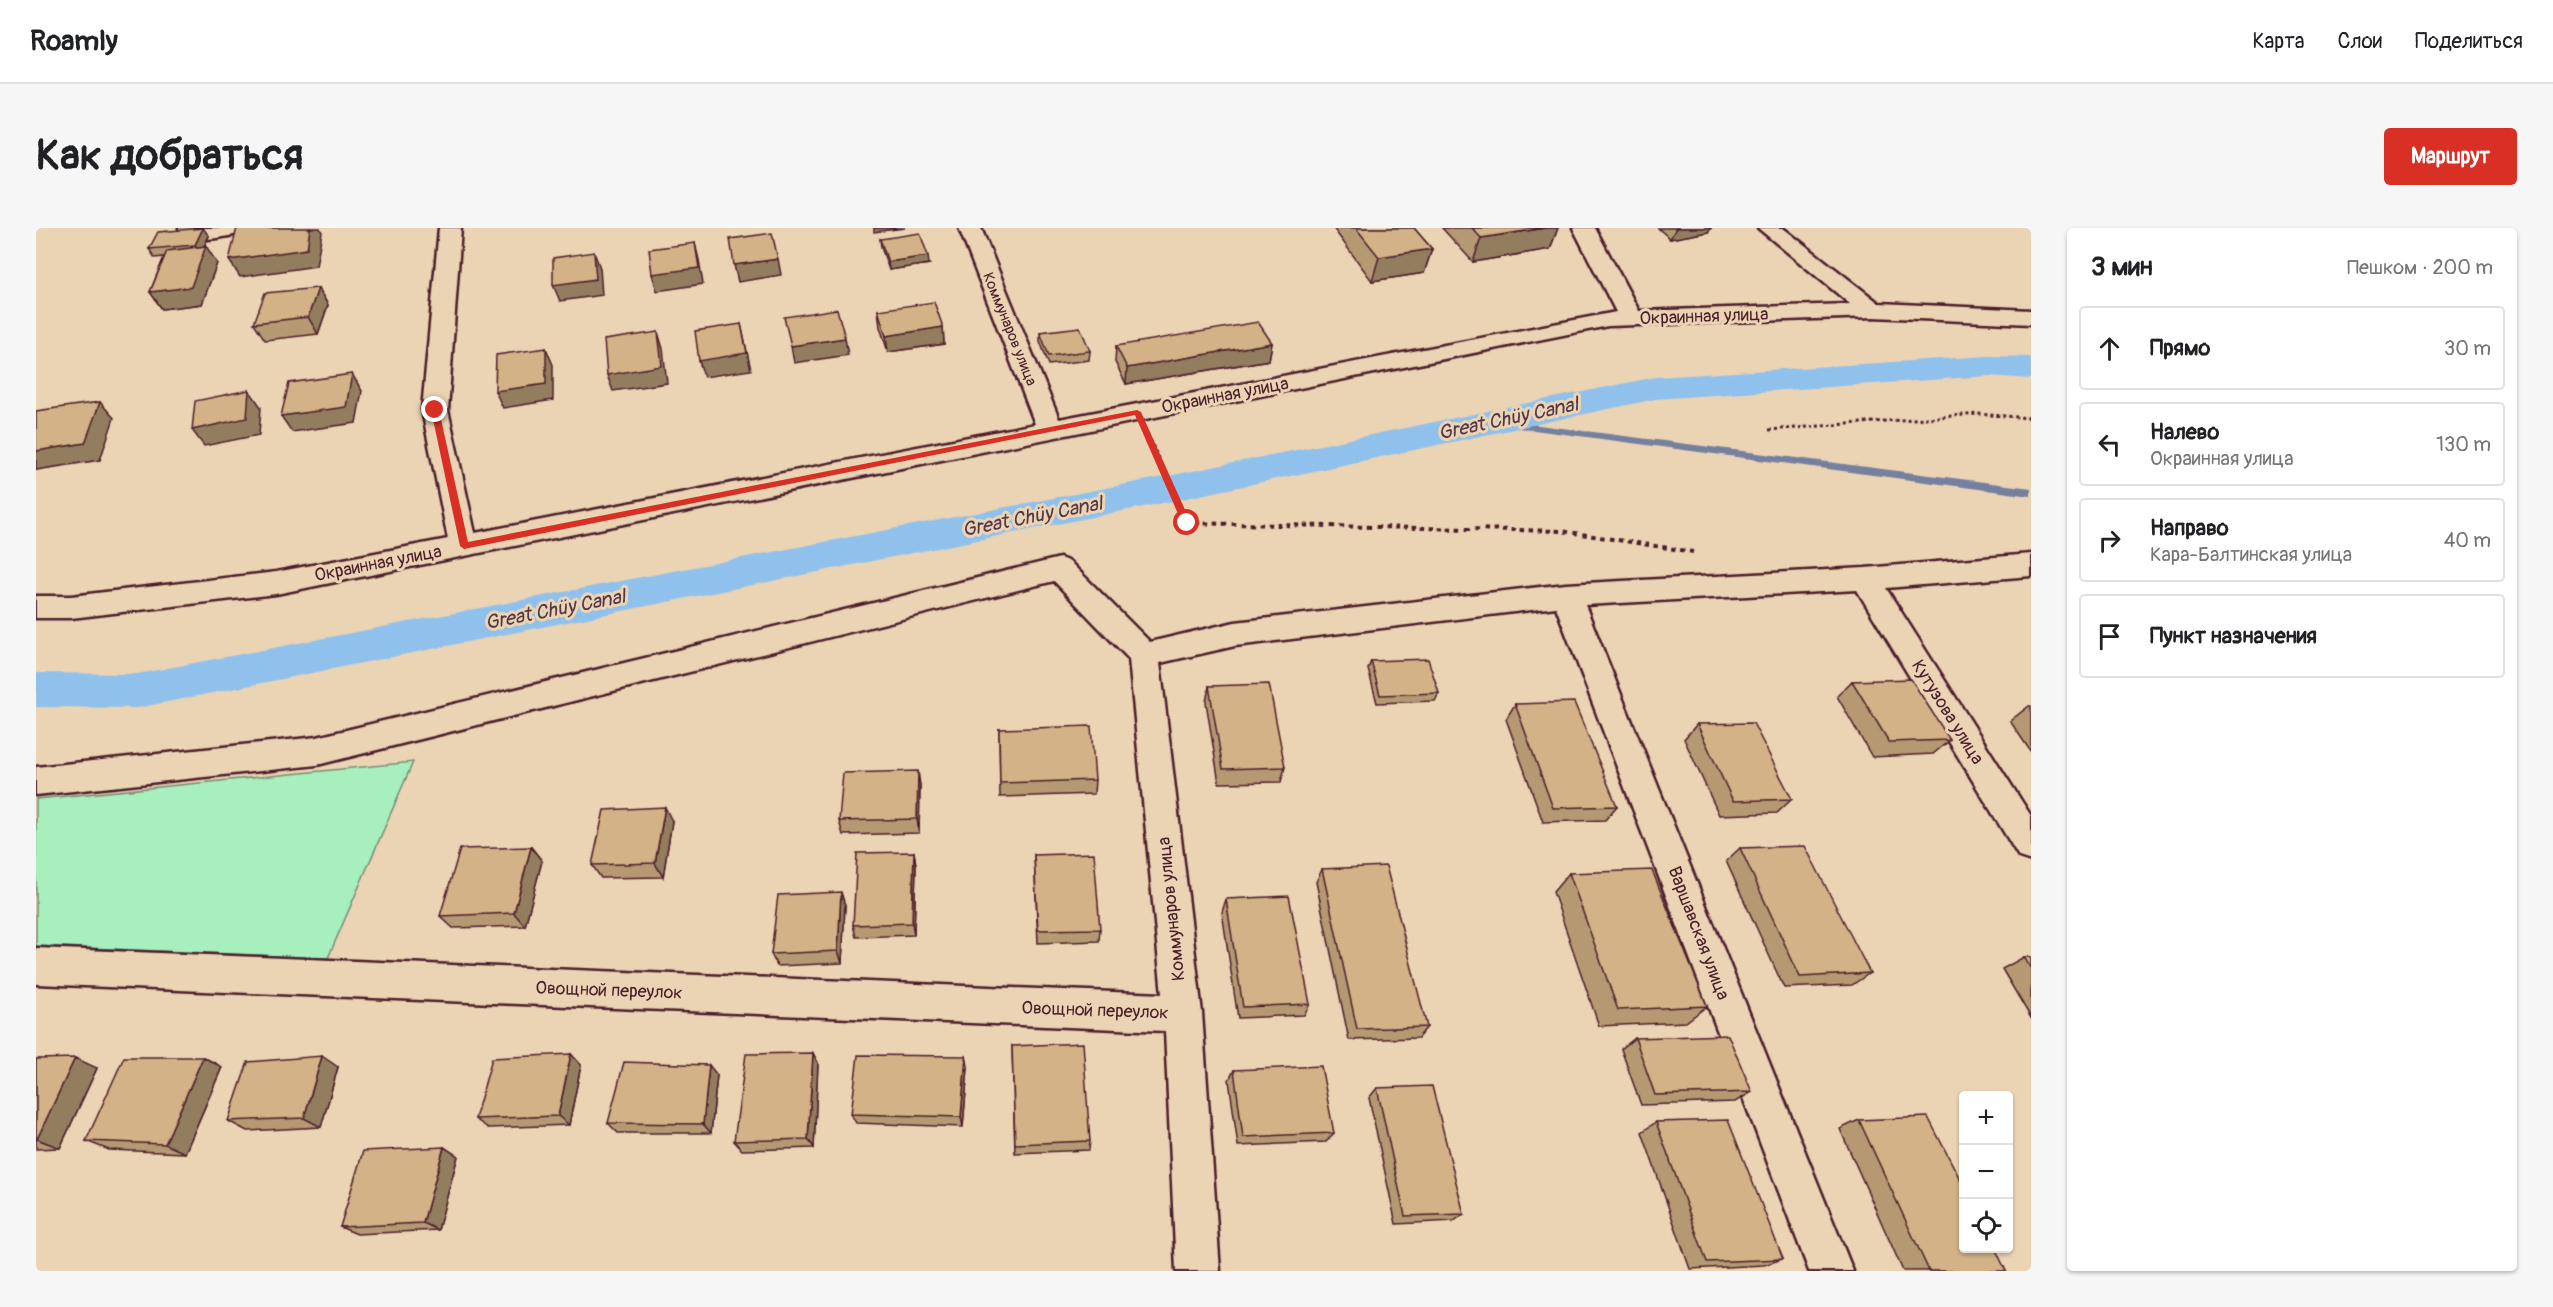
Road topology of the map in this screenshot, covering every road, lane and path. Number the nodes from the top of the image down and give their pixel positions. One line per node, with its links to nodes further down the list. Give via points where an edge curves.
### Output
1 (190, 228): 2 (street, via 191,233)
2 (235, 228)
3 (450, 228): 14 (street, via 435,410)
4 (970, 228): 12 (street, Коммунаров улица)
5 (1584, 228): 9 (street)
6 (1769, 228): 7 (street)
7 (1873, 310): 8 (street, Окраинная улица); 9 (street, Окраинная улица)
8 (2031, 317)
9 (1631, 318): 10 (street, Окраинная улица, via 1608,319)
10 (1137, 412): 12 (street, Окраинная улица); 15 (path, via 1187,523 1562,531)
11 (2031, 418): 13 (path, via 1978,414)
12 (1050, 430): 14 (street, Окраинная улица)
13 (1769, 430)
14 (464, 546): 19 (street, Окраинная улица, via 276,583 71,607)
15 (1702, 553)
16 (2031, 565): 17 (street)
17 (1865, 579): 18 (street); 22 (street, Кутузова улица)
18 (1566, 595): 20 (street, via 1235,634); 26 (street, Варшавская улица)
19 (36, 607)
20 (1144, 655): 21 (street, via 1060,568 317,751); 24 (street, Коммунаров улица)
21 (36, 781)
22 (2031, 846)
23 (36, 966): 24 (street, Овощной переулок)
24 (1183, 1014): 25 (street, Коммунаров улица)
25 (1198, 1271)
26 (1831, 1271)

